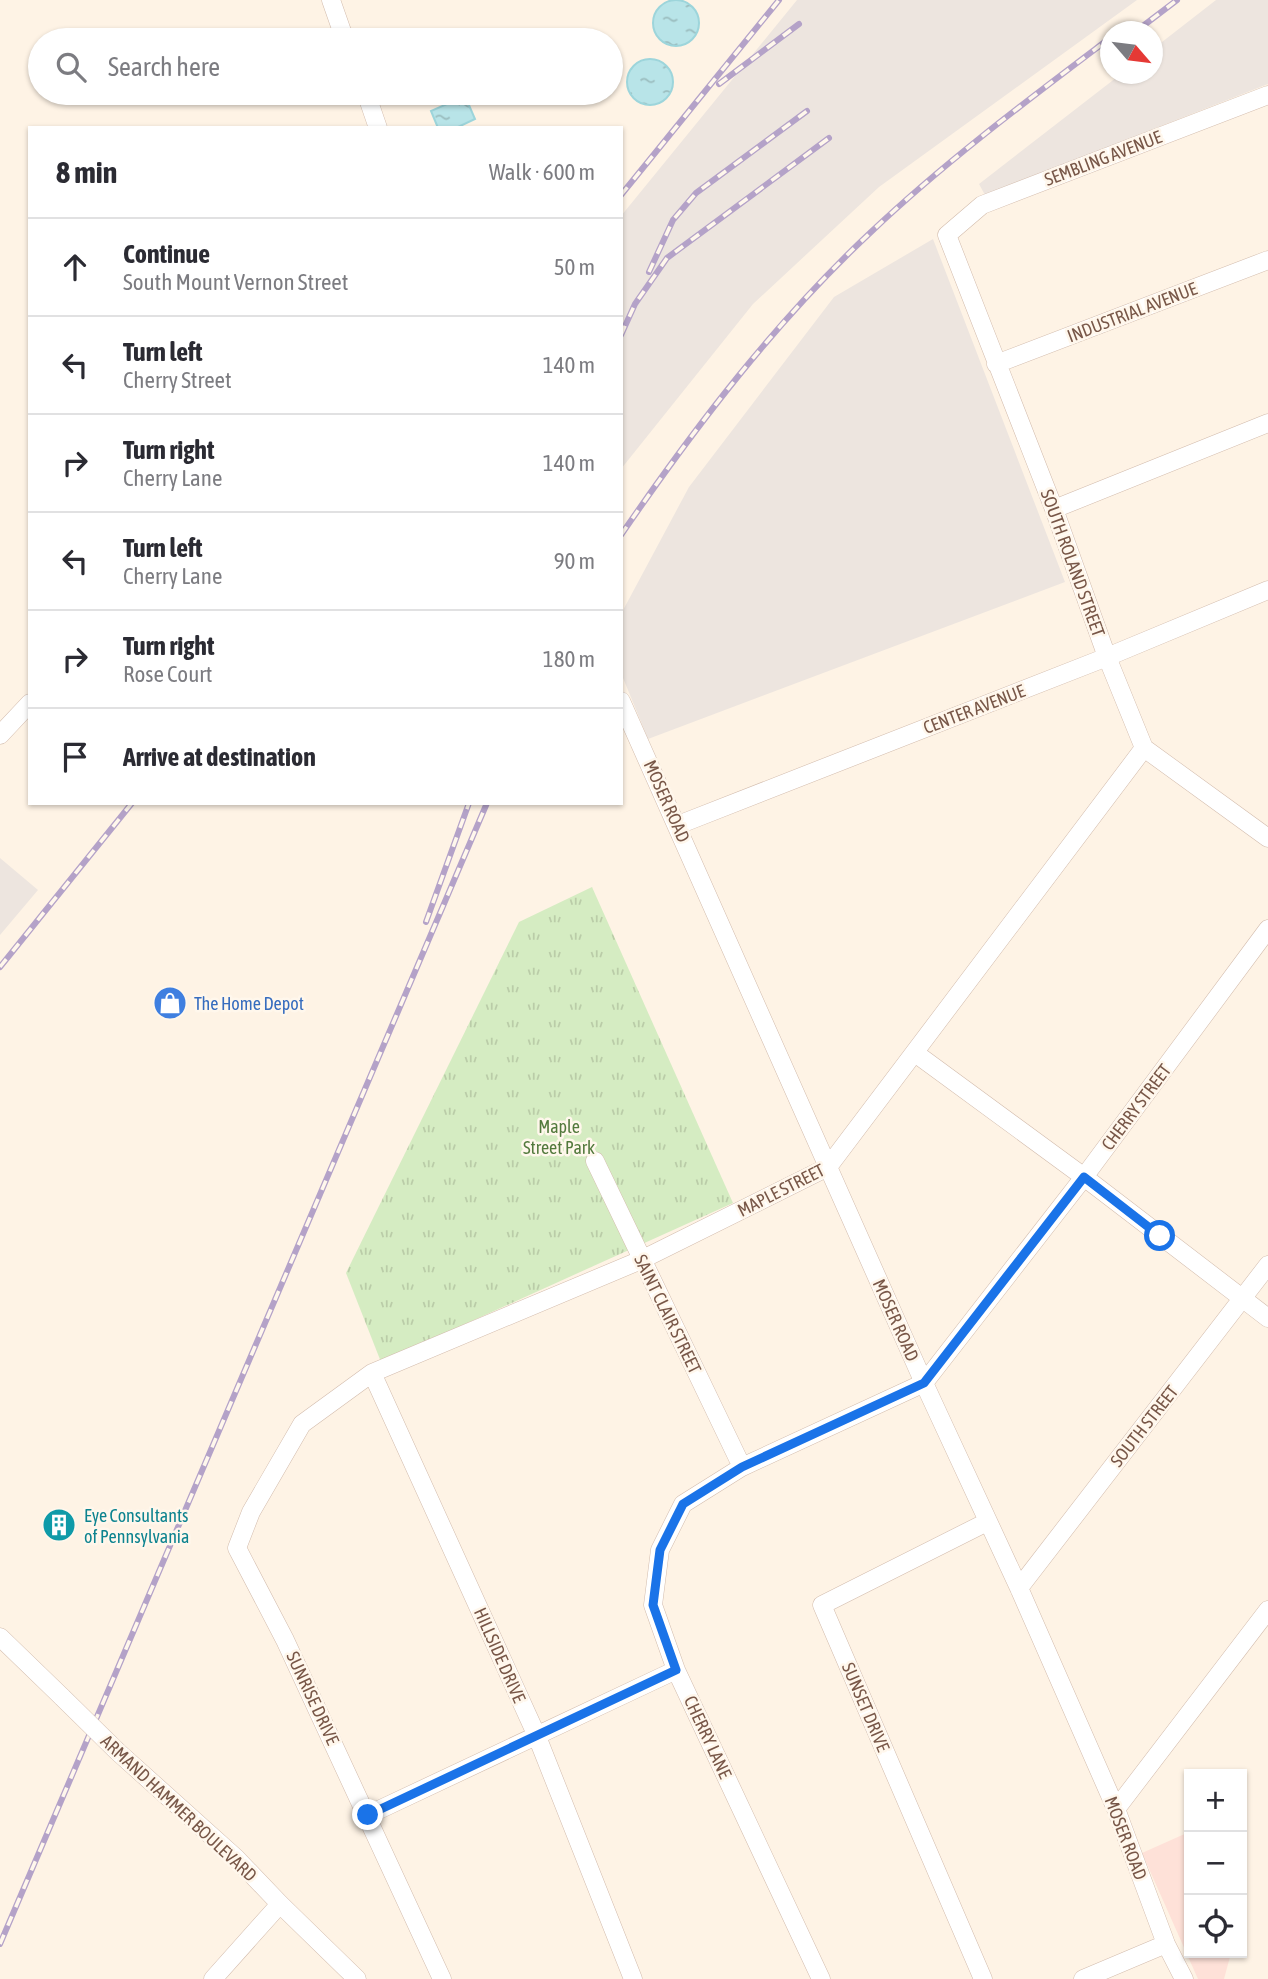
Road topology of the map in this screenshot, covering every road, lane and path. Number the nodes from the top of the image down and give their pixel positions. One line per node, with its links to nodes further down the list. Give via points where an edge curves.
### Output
1 (331, 0): 2 (street)
2 (341, 28)
3 (1268, 95): 6 (street, SEMBLING AVENUE, via 982,205)
4 (370, 105): 5 (street)
5 (377, 126)
6 (947, 235): 8 (street, SOUTH ROLAND STREET)
7 (1268, 260): 8 (street, INDUSTRIAL AVENUE)
8 (996, 364): 10 (street, SOUTH ROLAND STREET)
9 (1268, 423): 10 (street)
10 (1054, 509): 12 (street, SOUTH ROLAND STREET)
11 (1268, 590): 12 (street, CENTER AVENUE)
12 (1107, 657): 16 (street, SOUTH ROLAND STREET); 17 (street, CENTER AVENUE)
13 (28, 705): 15 (street)
14 (623, 705): 17 (street, MOSER ROAD)
15 (0, 735)
16 (1144, 748): 18 (street); 20 (street, MAPLE STREET)
17 (678, 825): 22 (street, MOSER ROAD)
18 (1268, 838)
19 (1268, 929): 23 (street, CHERRY STREET)
20 (915, 1053): 22 (street, MAPLE STREET); 23 (street)
21 (595, 1161): 24 (street, SAINT CLAIR STREET)
22 (828, 1167): 24 (street, MAPLE STREET); 29 (street, MOSER ROAD)
23 (1084, 1177): 26 (street); 29 (street, CHERRY STREET)
24 (641, 1260): 28 (street, MAPLE STREET); 31 (street, SAINT CLAIR STREET)
25 (1268, 1265): 26 (street, SOUTH STREET)
26 (1242, 1299): 27 (street); 33 (street, SOUTH STREET)
27 (1268, 1318)
28 (372, 1373): 30 (street, MAPLE STREET); 37 (street, HILLSIDE DRIVE)
29 (924, 1383): 31 (street, CHERRY LANE); 32 (street, MOSER ROAD)
30 (302, 1424): 39 (street, SUNRISE DRIVE, via 251,1512 237,1548)
31 (742, 1467): 36 (street, CHERRY LANE, via 683,1504 660,1550 653,1605)
32 (988, 1522): 33 (street, MOSER ROAD); 47 (street, SUNSET DRIVE, via 822,1605)
33 (1019, 1588): 38 (street, MOSER ROAD)
34 (1268, 1610): 38 (street)
35 (0, 1637): 40 (street, ARMAND HAMMER BOULEVARD, bridge, via 236,1858)
36 (676, 1670): 37 (street); 46 (street, CHERRY LANE)
37 (536, 1734): 39 (street); 45 (street, HILLSIDE DRIVE)
38 (1116, 1809): 41 (street, MOSER ROAD)
39 (368, 1815): 42 (street, SUNRISE DRIVE)
40 (280, 1905): 43 (street); 44 (street, ARMAND HAMMER BOULEVARD)
41 (1166, 1944): 48 (street); 49 (street, MOSER ROAD)
42 (438, 1977)
43 (213, 1979)
44 (357, 1979)
45 (633, 1979)
46 (821, 1979)
47 (983, 1979)
48 (1083, 1979)
49 (1184, 1979)

